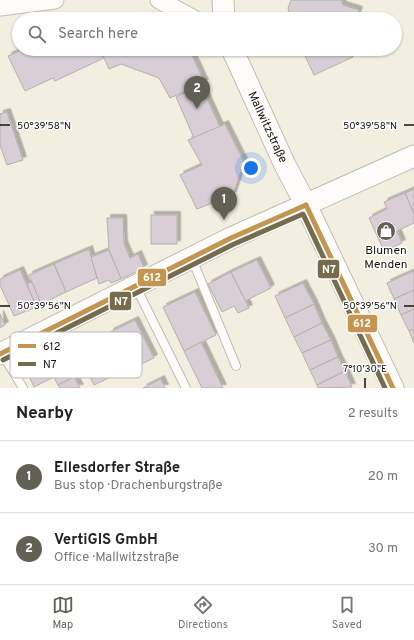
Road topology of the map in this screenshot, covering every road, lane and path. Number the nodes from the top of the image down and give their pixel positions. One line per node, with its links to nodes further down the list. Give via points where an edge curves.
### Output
1 (55, 0): 4 (street)
2 (159, 0): 5 (street)
3 (223, 0): 6 (street)
4 (0, 7)
5 (181, 12)
6 (224, 12)
7 (233, 56): 9 (street, Mallwitzstraße)
8 (414, 156): 9 (street)
9 (306, 205): 10 (street); 20 (street, Mallwitzstraße)
10 (192, 258): 11 (street); 15 (lane)
11 (136, 286): 12 (street); 19 (lane)
12 (43, 332)
13 (10, 349): 14 (street)
14 (1, 353): 16 (lane)
15 (236, 366)
16 (10, 367)
17 (17, 378): 18 (lane)
18 (23, 388)
19 (186, 388)
20 (392, 388)

